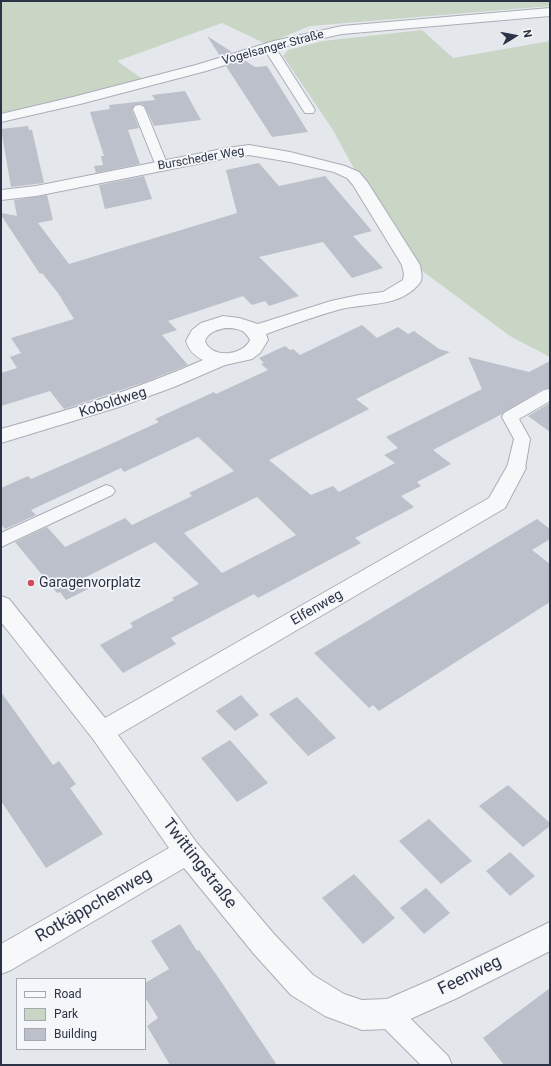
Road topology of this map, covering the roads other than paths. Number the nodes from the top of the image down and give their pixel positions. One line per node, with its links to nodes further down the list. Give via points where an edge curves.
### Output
1 (550, 12): 2 (street, Vogelsanger Straße, via 342,30)
2 (269, 47): 4 (lane); 5 (street, Vogelsanger Straße, via 201,68)
3 (139, 109): 6 (lane)
4 (309, 110)
5 (1, 118)
6 (162, 166): 7 (street, Burscheder Weg, via 36,191); 8 (street, Burscheder Weg, via 249,150 290,156 339,169 353,175 360,183 411,265 412,282 395,295 350,302)
7 (1, 195)
8 (255, 331): 9 (street, Koboldweg, via 259,340 254,350 232,359); 9 (street, Koboldweg, via 244,324 223,322 201,330 196,343 200,351)
9 (221, 359): 11 (street, Koboldweg, via 143,393)
10 (550, 394): 12 (lane, via 510,417 522,439)
11 (1, 436)
12 (516, 468): 16 (street, Elfenweg, via 497,503)
13 (106, 491): 14 (lane)
14 (1, 541)
15 (1, 605): 16 (street, Twittingstraße)
16 (102, 732): 17 (street, Twittingstraße)
17 (187, 852): 19 (street, Rotkäppchenweg); 20 (street, Twittingstraße, via 302,985 336,1006 362,1016)
18 (550, 936): 20 (street, Feenweg)
19 (1, 960)
20 (388, 1014): 21 (lane)
21 (439, 1065)

